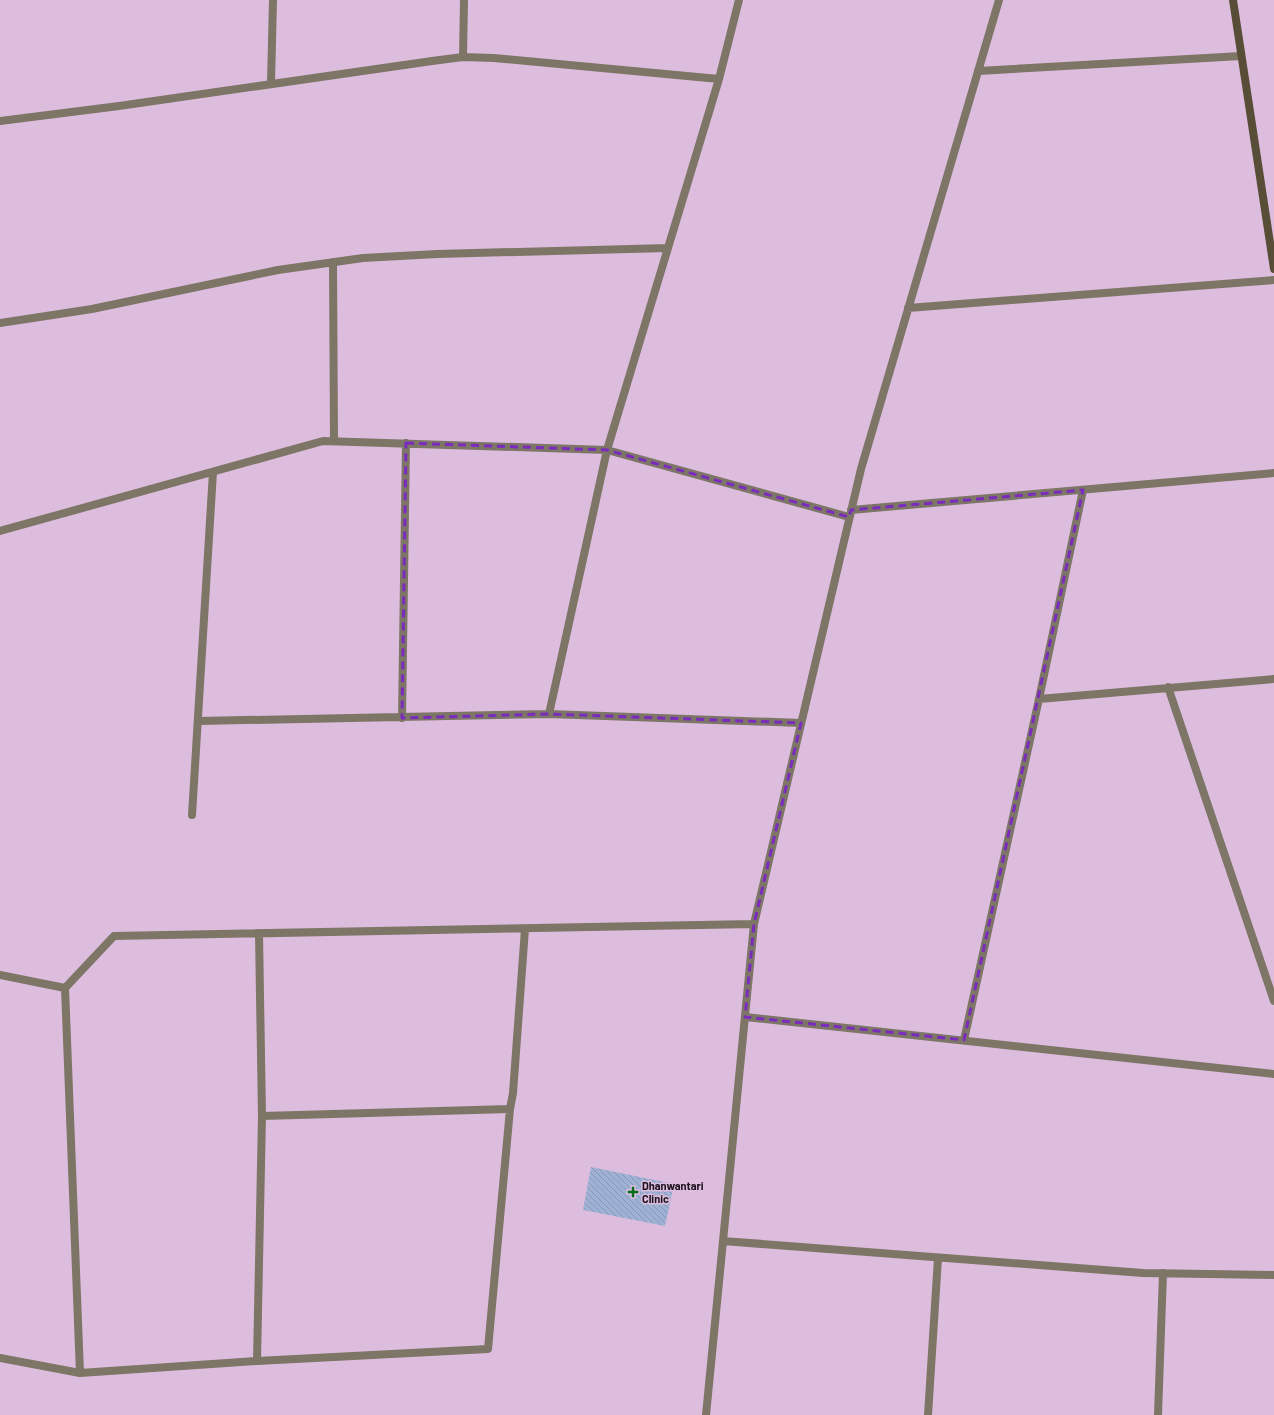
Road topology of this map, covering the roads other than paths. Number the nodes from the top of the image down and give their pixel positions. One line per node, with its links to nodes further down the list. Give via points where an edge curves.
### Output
1 (273, 0): 10 (street)
2 (464, 0): 7 (street)
3 (739, 0): 9 (street)
4 (999, 0): 8 (street)
5 (1233, 0): 6 (street)
6 (1241, 56): 8 (street); 14 (street)
7 (463, 57): 9 (street); 10 (street)
8 (978, 71): 16 (street)
9 (719, 79): 12 (street)
10 (271, 83): 11 (street)
11 (0, 121)
12 (668, 248): 13 (street, via 429,254); 20 (street)
13 (333, 262): 17 (street, via 278,270 92,309); 18 (street)
14 (1274, 269)
15 (1274, 280): 16 (street)
16 (908, 308): 24 (street)
17 (0, 323)
18 (334, 441): 19 (street); 21 (street, via 323,441)
19 (406, 444): 20 (street); 30 (street)
20 (607, 450): 24 (street); 29 (street)
21 (213, 472): 25 (street); 31 (street)
22 (1274, 473): 23 (street)
23 (1083, 490): 24 (street); 28 (street)
24 (850, 514): 32 (street)
25 (0, 531)
26 (1274, 679): 27 (street)
27 (1168, 687): 28 (street); 39 (street)
28 (1039, 699): 41 (street)
29 (549, 714): 30 (street); 32 (street)
30 (402, 718): 31 (street)
31 (198, 721): 33 (street)
32 (801, 724): 34 (street)
33 (192, 815)
34 (754, 924): 35 (street); 40 (street)
35 (525, 929): 36 (street); 43 (street)
36 (259, 934): 38 (street, via 114,936); 44 (street)
37 (0, 974): 38 (street)
38 (65, 988): 51 (street)
39 (1274, 1002)
40 (745, 1016): 41 (street); 45 (street)
41 (964, 1040): 42 (street)
42 (1274, 1074)
43 (510, 1108): 44 (street); 50 (street, via 488,1350)
44 (262, 1116): 50 (street)
45 (723, 1241): 46 (street); 52 (street)
46 (938, 1258): 47 (street); 53 (street)
47 (1163, 1273): 48 (street); 54 (street)
48 (1274, 1274)
49 (0, 1358): 51 (street)
50 (257, 1361): 51 (street)
51 (80, 1373)
52 (706, 1415)
53 (928, 1415)
54 (1158, 1415)

